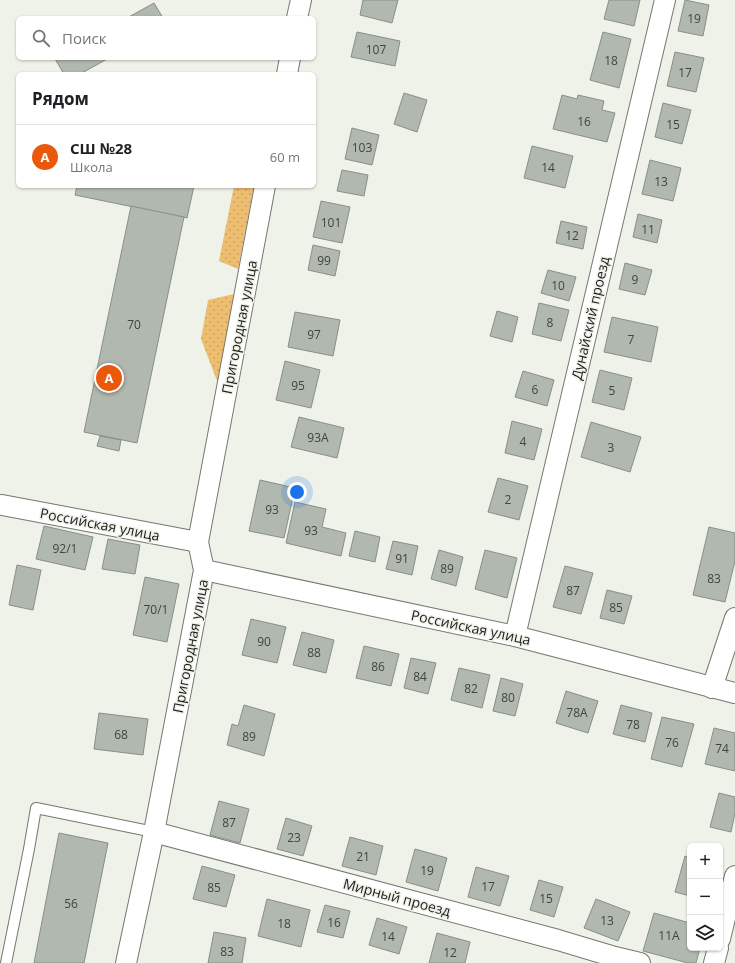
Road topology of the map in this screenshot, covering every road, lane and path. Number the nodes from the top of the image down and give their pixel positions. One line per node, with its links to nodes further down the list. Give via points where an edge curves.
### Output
1 (301, 0): 3 (street)
2 (664, 0): 11 (street, Дунайский проезд)
3 (297, 16)
4 (290, 60): 5 (street)
5 (287, 72)
6 (266, 188): 8 (street, Пригородная улица)
7 (2, 505): 8 (street, Российская улица)
8 (198, 542): 9 (street, Пригородная улица)
9 (204, 570): 11 (street, Российская улица); 14 (street, Пригородная улица)
10 (735, 618): 12 (street)
11 (515, 636): 12 (street, Российская улица)
12 (712, 688): 13 (street, Российская улица)
13 (735, 693)
14 (154, 832): 18 (lane, via 36,808); 19 (street, Пригородная улица); 20 (street, Мирный проезд)
15 (735, 876): 16 (street)
16 (723, 927)
17 (717, 951): 21 (street)
18 (6, 963)
19 (126, 963)
20 (640, 963)
21 (714, 963)

